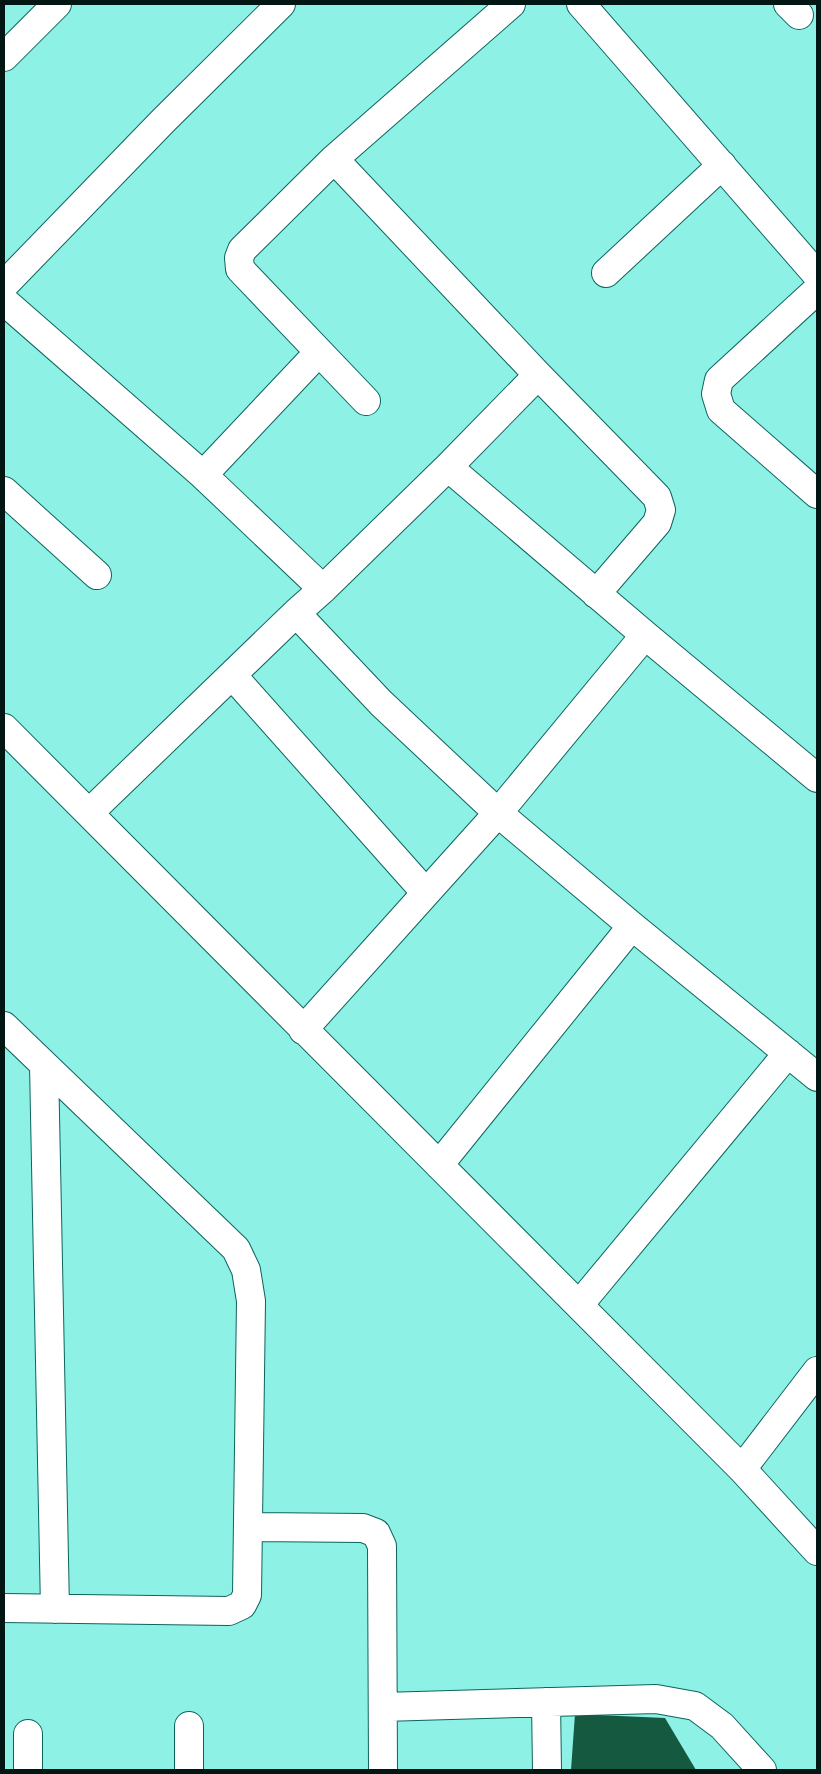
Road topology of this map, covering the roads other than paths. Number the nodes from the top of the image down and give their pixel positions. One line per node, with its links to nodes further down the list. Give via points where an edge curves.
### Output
1 (57, 4): 5 (street)
2 (281, 4): 10 (street)
3 (511, 4): 6 (street)
4 (581, 4): 7 (street)
5 (4, 57)
6 (334, 159): 13 (street, via 242,250 238,258 240,269); 14 (street)
7 (722, 165): 8 (street); 9 (street)
8 (606, 273)
9 (817, 275)
10 (4, 285)
11 (817, 290): 19 (street, via 719,380 716,394 721,410)
12 (4, 300): 17 (street)
13 (319, 352): 15 (street); 17 (street)
14 (538, 375): 16 (street); 22 (street, via 657,497 661,510 657,522)
15 (366, 401)
16 (448, 467): 21 (street); 22 (street)
17 (203, 475): 21 (street)
18 (4, 492): 20 (street)
19 (817, 494)
20 (97, 575)
21 (322, 589): 23 (street)
22 (596, 594): 24 (street)
23 (296, 613): 25 (street); 29 (street, via 381,703)
24 (645, 635): 27 (street); 29 (street)
25 (232, 675): 28 (street); 30 (street)
26 (4, 728): 28 (street)
27 (817, 778)
28 (89, 813): 33 (street)
29 (498, 814): 30 (street); 31 (street)
30 (426, 893): 33 (street)
31 (632, 926): 34 (street); 37 (street)
32 (4, 1026): 35 (street)
33 (303, 1030): 37 (street)
34 (788, 1053): 36 (street); 38 (street)
35 (44, 1065): 41 (street, via 236,1249 246,1270 251,1301); 44 (street)
36 (817, 1077)
37 (439, 1165): 38 (street)
38 (579, 1305): 40 (street)
39 (817, 1371): 40 (street)
40 (742, 1469): 42 (street)
41 (248, 1527): 44 (street, via 246,1595 242,1605 228,1610); 46 (street, via 363,1528 376,1533 382,1546)
42 (817, 1551)
43 (4, 1608): 44 (street)
44 (55, 1609)
45 (546, 1702): 46 (street); 52 (street); 53 (street, via 656,1699 695,1706 722,1726)
46 (383, 1706): 51 (street)
47 (189, 1726): 50 (street)
48 (28, 1734): 49 (street)
49 (28, 1770)
50 (189, 1770)
51 (383, 1770)
52 (547, 1770)
53 (762, 1770)

